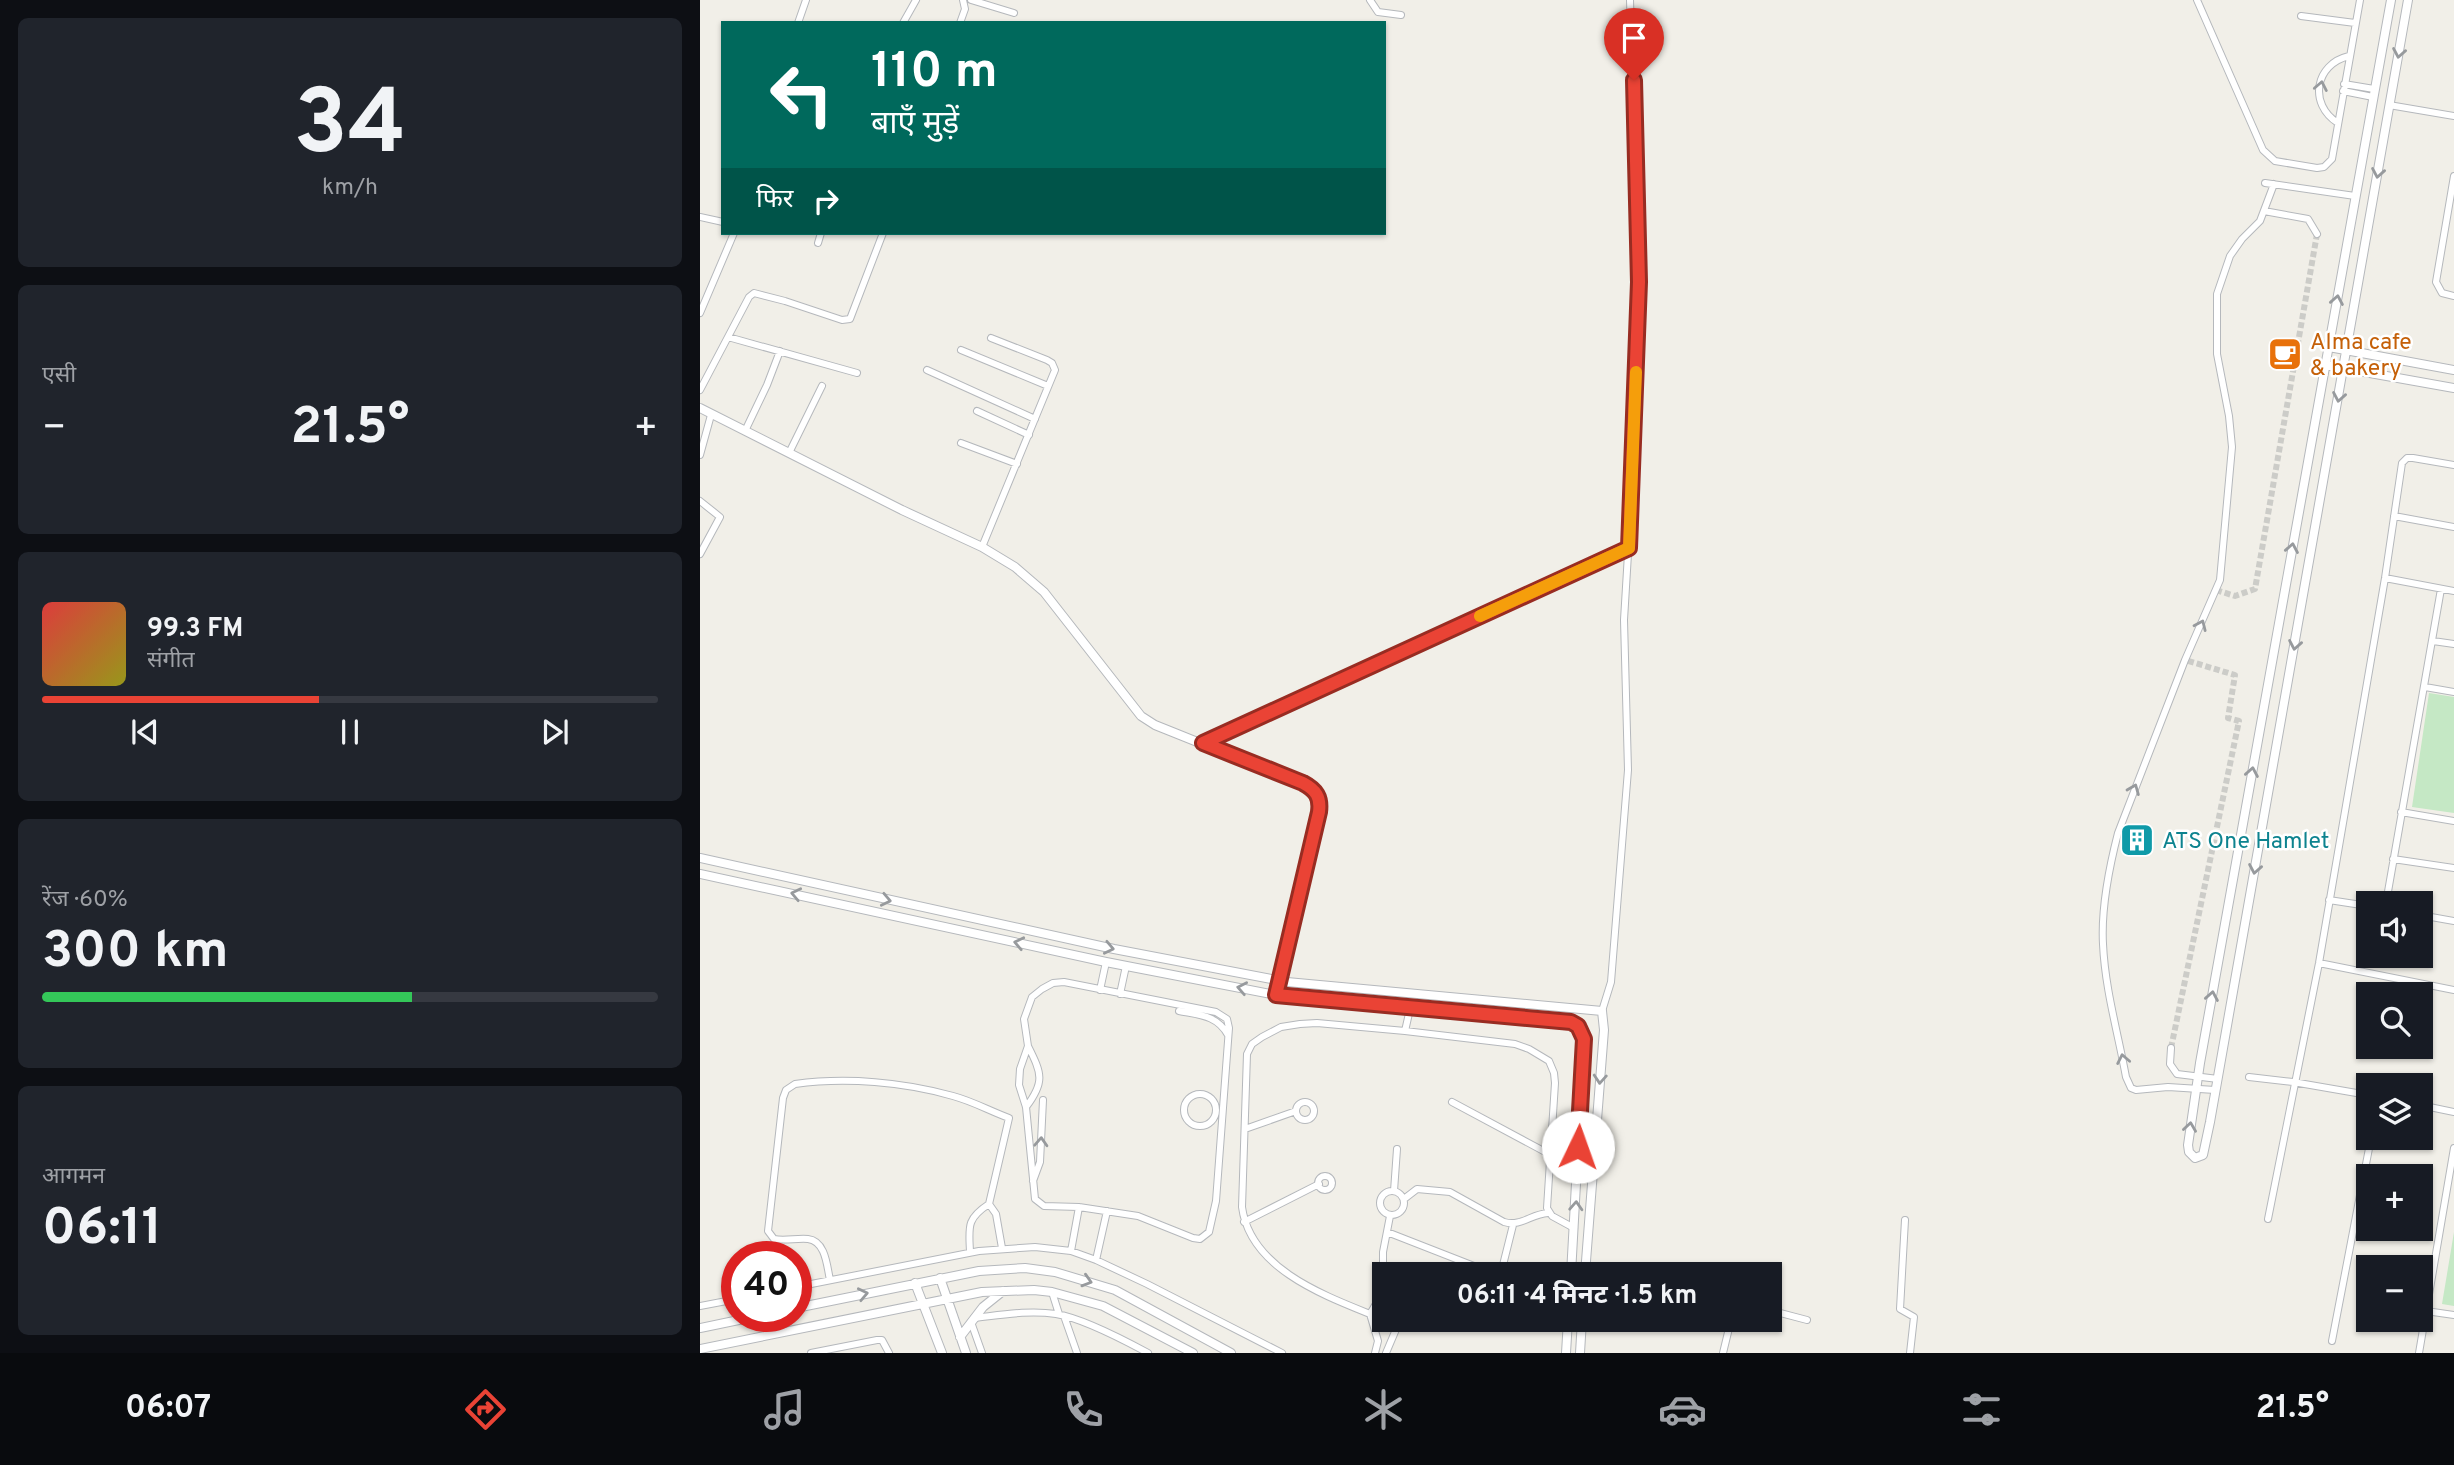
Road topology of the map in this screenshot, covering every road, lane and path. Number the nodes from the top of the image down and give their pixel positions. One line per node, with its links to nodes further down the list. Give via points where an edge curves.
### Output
1 (806, 0): 14 (street)
2 (916, 0): 15 (street)
3 (963, 0): 16 (street)
4 (971, 0): 11 (street)
5 (1370, 0): 12 (street, via 1378,12)
6 (1630, 0): 71 (street, via 1639,282)
7 (2197, 0): 25 (street, via 2269,157 2324,167 2332,159)
8 (2360, 0): 17 (street)
9 (2391, 0): 18 (street)
10 (2408, 0): 19 (street)
11 (1014, 13)
12 (1401, 15)
13 (2301, 16): 17 (street)
14 (799, 21)
15 (904, 21)
16 (961, 21)
17 (2356, 23): 20 (street)
18 (2386, 27): 19 (street); 22 (street)
19 (2403, 30): 23 (street, one-way to 23)
20 (2349, 56): 21 (street); 25 (street, one-way to 20, via 2322,108 2320,86 2331,64)
21 (2343, 88): 22 (street); 25 (street)
22 (2374, 93): 29 (street)
23 (2389, 105): 24 (street); 44 (street, one-way to 44)
24 (2454, 116)
25 (2338, 123)
26 (2454, 176): 30 (street)
27 (2265, 183): 28 (street)
28 (2274, 184): 29 (street); 31 (street)
29 (2355, 196): 43 (street, one-way to 29)
30 (2451, 208): 39 (street, via 2436,282 2442,293)
31 (2264, 211): 34 (street, via 2308,219); 111 (street, one-way to 31, via 2130,1088 2103,941 2110,862 2118,833 2224,561 2232,447 2217,354 2217,294 2230,256)
32 (700, 218): 33 (street)
33 (721, 222)
34 (2318, 234)
35 (733, 235): 40 (street)
36 (820, 235): 38 (street)
37 (882, 235): 41 (street, via 850,319 756,293 749,297)
38 (818, 243)
39 (2454, 296)
40 (700, 313)
41 (728, 337): 45 (street); 55 (street)
42 (991, 338): 53 (street, via 1052,363 1055,370)
43 (2329, 347): 44 (street); 47 (street)
44 (2347, 350): 48 (street); 50 (street)
45 (780, 351): 51 (street); 60 (street)
46 (961, 351): 53 (street)
47 (2325, 365): 48 (street); 107 (street, one-way to 47)
48 (2344, 369): 54 (street); 109 (street, one-way to 109)
49 (927, 370): 59 (street)
50 (2454, 370)
51 (857, 373)
52 (822, 386): 63 (street)
53 (1048, 386): 59 (street)
54 (2454, 388)
55 (700, 390)
56 (700, 408): 58 (street)
57 (977, 411): 61 (street)
58 (711, 415): 60 (street); 64 (street)
59 (1035, 419): 61 (street)
60 (745, 431): 63 (street)
61 (1029, 435): 65 (street)
62 (961, 443): 65 (street)
63 (789, 453): 70 (street)
64 (700, 455)
65 (1017, 464): 70 (street)
66 (2454, 465): 68 (street, via 2404,460)
67 (700, 501): 72 (street, via 720,517)
68 (2393, 516): 69 (street); 73 (street)
69 (2454, 527)
70 (982, 547): 80 (street, via 1044,592 1142,716)
71 (1629, 548): 80 (street); 102 (street, via 1623,642 1628,770 1611,982)
72 (700, 554)
73 (2385, 578): 74 (street); 88 (street)
74 (2441, 589): 75 (street); 76 (street)
75 (2454, 591)
76 (2433, 641): 77 (street); 78 (street)
77 (2454, 644)
78 (2425, 687): 79 (street); 81 (street)
79 (2454, 691)
80 (1203, 743): 95 (street, via 1318,793 1319,812)
81 (2401, 812): 82 (street); 84 (street)
82 (2454, 821)
83 (700, 858): 95 (street, one-way to 95, via 1100,946)
84 (2393, 859): 85 (street); 87 (street)
85 (2454, 868)
86 (700, 874): 92 (street, one-way to 86)
87 (2388, 891)
88 (2329, 900): 89 (street); 93 (street)
89 (2356, 904)
90 (2433, 917): 91 (street)
91 (2454, 921)
92 (1106, 962): 94 (street); 96 (street)
93 (2319, 963): 97 (street); 110 (street)
94 (1126, 966): 98 (street); 99 (street, one-way to 94)
95 (1281, 973): 99 (street); 102 (street, via 1334,988)
96 (1100, 990): 98 (street); 105 (street, via 1064,982 1042,989 1032,997 1024,1019)
97 (2454, 990)
98 (1120, 994): 104 (street, via 1216,1012 1227,1019)
99 (1276, 995): 100 (street)
100 (1410, 1009): 103 (street); 144 (street, one-way to 100, via 1582,1030 1571,1022)
101 (1179, 1011): 104 (street, via 1219,1021)
102 (1602, 1011): 152 (street, one-way to 152)
103 (1405, 1031): 124 (street, via 1317,1023 1281,1027 1262,1037 1247,1054); 128 (street, via 1516,1044 1549,1061 1555,1073)
104 (1228, 1036): 114 (street)
105 (1028, 1046): 118 (street, via 1018,1077); 118 (street, via 1040,1072 1040,1085)
106 (2171, 1048): 107 (street, via 2174,1071)
107 (2197, 1077): 109 (street); 111 (street)
108 (2249, 1077): 110 (street)
109 (2218, 1079): 112 (street)
110 (2293, 1082): 113 (street); 140 (street)
111 (2196, 1089): 112 (street); 112 (street, one-way to 111, via 2205,1150 2195,1158 2188,1145)
112 (2216, 1090)
113 (2356, 1093)
114 (1224, 1098): 117 (street); 123 (street)
115 (1043, 1100): 129 (street, one-way to 115, via 1040,1162)
116 (1452, 1102): 128 (street)
117 (1215, 1103): 122 (street); 122 (street, via 1209,1096 1196,1094 1184,1108 1196,1126)
118 (1026, 1107): 129 (street)
119 (2433, 1108): 121 (street)
120 (1296, 1111): 124 (street)
121 (2454, 1112)
122 (1213, 1120): 123 (street)
123 (1222, 1125): 137 (street, via 1216,1201 1204,1236 1193,1238 1138,1216)
124 (1244, 1129): 142 (street)
125 (2454, 1148): 133 (street)
126 (1397, 1149): 131 (street)
127 (2369, 1150): 181 (street)
128 (1551, 1155): 138 (street)
129 (1032, 1183): 136 (street, via 1033,1193 1044,1206)
130 (1319, 1184): 142 (street)
131 (1394, 1191): 132 (street); 139 (street, via 1380,1201)
132 (1404, 1199): 139 (street, via 1402,1211); 143 (street, via 1417,1189 1450,1192)
133 (2445, 1202): 134 (street); 153 (street)
134 (2454, 1204)
135 (989, 1205): 146 (street, via 996,1214); 148 (street, via 969,1224); 155 (street, via 1009,1118 955,1096 925,1090 862,1082 795,1083 783,1098 768,1231 774,1240 815,1242 823,1252)
136 (1079, 1207): 137 (street); 147 (street)
137 (1107, 1211): 149 (street)
138 (1548, 1213): 143 (street); 144 (street)
139 (1390, 1216): 145 (street)
140 (2268, 1219)
141 (1905, 1220): 198 (street, via 1900,1309 1914,1317)
142 (1244, 1222): 168 (street, via 1262,1250 1290,1276)
143 (1513, 1225): 145 (street, via 1503,1265 1492,1273)
144 (1574, 1228): 151 (street)
145 (1387, 1232): 150 (street)
146 (1002, 1248): 147 (street); 148 (street)
147 (1070, 1251): 149 (street)
148 (970, 1252): 155 (street)
149 (1096, 1260): 192 (street)
150 (1383, 1262)
151 (1572, 1262)
152 (1587, 1262)
153 (2433, 1271)
154 (940, 1278): 156 (street); 160 (street); 191 (street, one-way to 191, via 1025,1268 1055,1272 1115,1290)
155 (830, 1280): 157 (street)
156 (915, 1283): 162 (street); 163 (street, one-way to 156)
157 (812, 1284)
158 (1003, 1291): 159 (street); 160 (street); 171 (street)
159 (1052, 1292): 169 (street); 190 (street, via 1103,1306)
160 (948, 1299): 162 (street); 180 (street)
161 (721, 1301): 164 (street)
162 (923, 1303): 182 (street); 185 (street)
163 (812, 1305)
164 (700, 1306)
165 (1372, 1311): 168 (street)
166 (2433, 1312): 170 (street)
167 (1782, 1313): 172 (street)
168 (1370, 1314): 193 (street, via 1378,1341)
169 (1062, 1315): 171 (street, via 1029,1312); 188 (street); 189 (street)
170 (2454, 1315)
171 (972, 1320): 180 (street); 187 (street)
172 (1807, 1320)
173 (721, 1324): 174 (street)
174 (700, 1328)
175 (1395, 1332): 194 (street)
176 (1567, 1332): 195 (street)
177 (1581, 1332): 196 (street)
178 (1728, 1332): 197 (street)
179 (2422, 1332): 199 (street)
180 (960, 1337): 186 (street)
181 (2332, 1341)
182 (700, 1349)
183 (814, 1353): 184 (street, via 882,1340)
184 (889, 1353)
185 (942, 1353)
186 (966, 1353)
187 (982, 1353)
188 (1077, 1353)
189 (1148, 1353)
190 (1193, 1353)
191 (1231, 1353)
192 (1282, 1353)
193 (1375, 1353)
194 (1386, 1353)
195 (1566, 1353)
196 (1580, 1353)
197 (1723, 1353)
198 (1910, 1353)
199 (2419, 1353)

